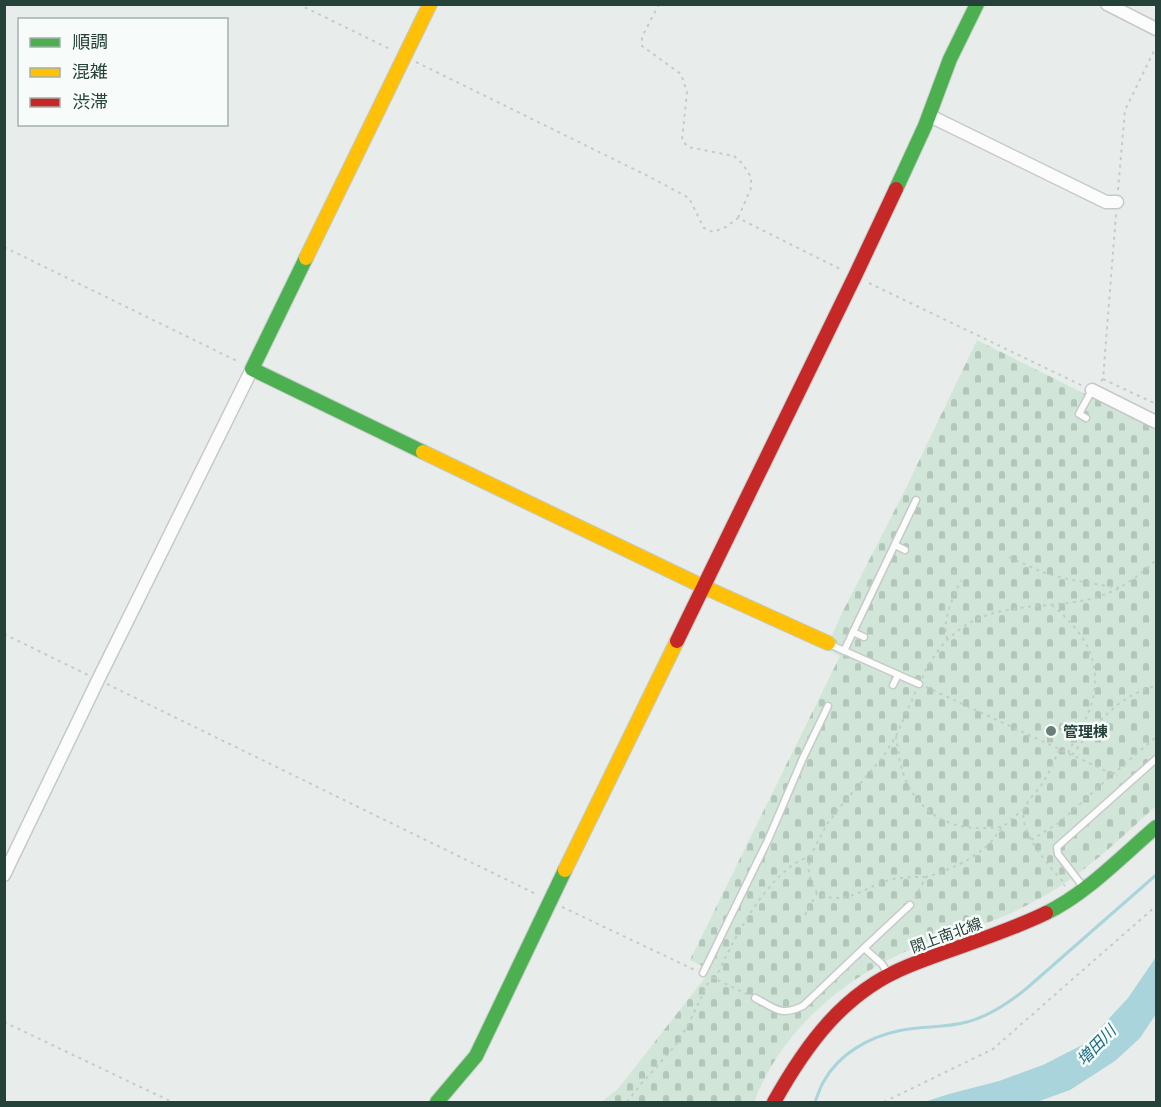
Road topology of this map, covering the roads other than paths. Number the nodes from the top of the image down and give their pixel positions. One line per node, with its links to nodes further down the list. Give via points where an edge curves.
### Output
1 (430, 4): 7 (street)
2 (976, 4): 5 (street, via 950,58)
3 (1107, 4): 4 (street)
4 (1156, 29)
5 (930, 116): 6 (street, via 1106,202); 14 (street)
6 (1117, 202)
7 (252, 369): 14 (street); 25 (street)
8 (1092, 390): 9 (lane, via 1079,414); 10 (street)
9 (1086, 417)
10 (1156, 422)
11 (916, 500): 12 (lane)
12 (895, 545): 13 (lane); 15 (lane)
13 (905, 550)
14 (704, 587): 17 (street); 32 (street, via 476,1056)
15 (853, 632): 16 (lane); 18 (lane)
16 (864, 637)
17 (828, 643): 18 (lane)
18 (844, 651): 19 (lane)
19 (898, 675): 20 (lane); 21 (lane)
20 (919, 684)
21 (893, 685)
22 (828, 706): 29 (lane)
23 (1156, 759): 26 (lane, via 1057,847 1058,854)
24 (1156, 827): 26 (street, 閖上南北線)
25 (4, 875)
26 (1085, 888): 30 (street, 閖上南北線, via 1057,908 1020,926)
27 (910, 905): 28 (lane)
28 (864, 948): 30 (lane); 31 (lane, via 803,1006 782,1012)
29 (703, 973)
30 (889, 975): 33 (street, 閖上南北線, via 845,1006 817,1033)
31 (755, 998)
32 (437, 1102)
33 (774, 1102)

